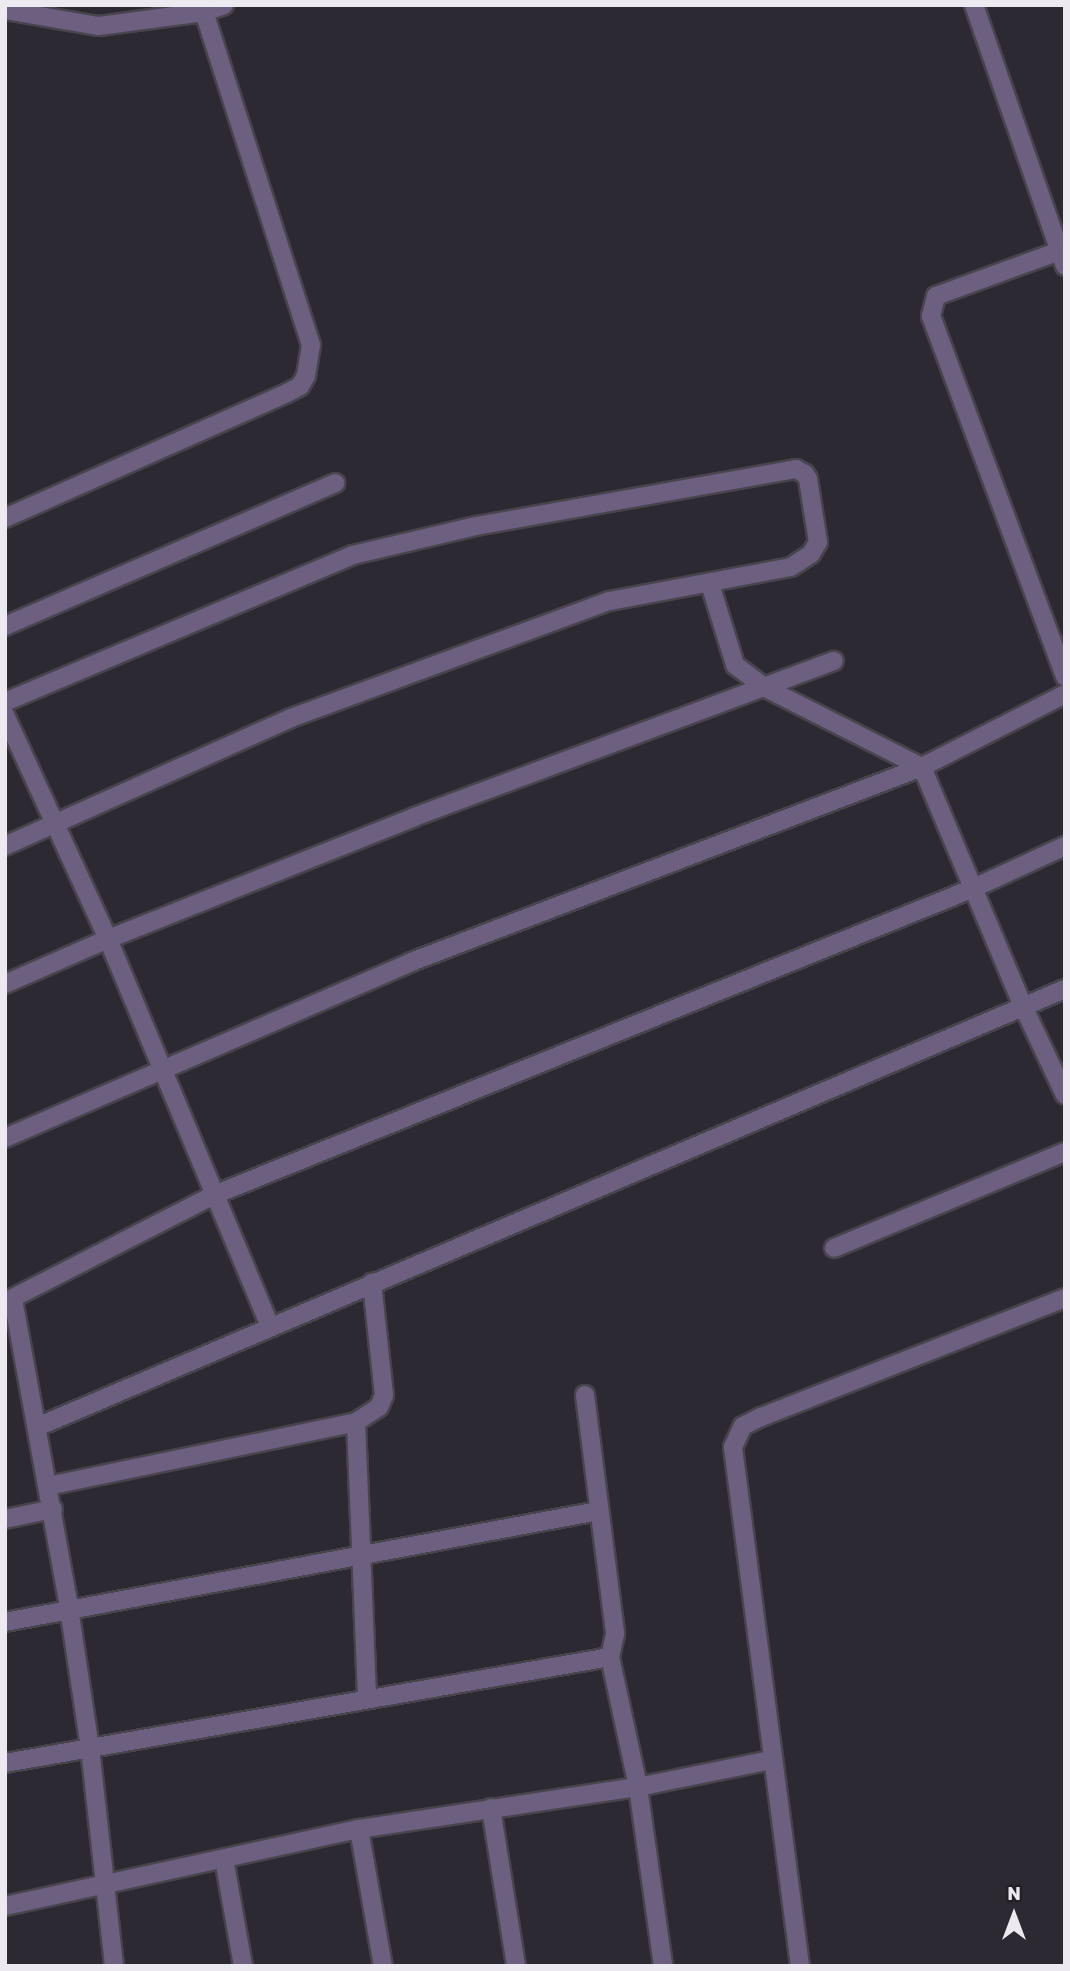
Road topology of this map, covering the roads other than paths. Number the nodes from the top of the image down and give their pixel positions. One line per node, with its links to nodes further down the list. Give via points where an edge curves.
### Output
1 (223, 5): 4 (street)
2 (974, 5): 5 (street)
3 (5, 10): 4 (street, via 99,26)
4 (204, 12): 7 (street, via 311,345 306,376 287,393)
5 (1063, 256): 11 (street, via 936,296 931,316)
6 (335, 484): 9 (street)
7 (5, 518)
8 (710, 584): 12 (street, via 736,666); 14 (street, via 791,567 811,554 818,542 808,479 802,471 476,526 353,555); 17 (street, via 609,601 291,718)
9 (5, 626)
10 (834, 661): 12 (street)
11 (1065, 677)
12 (764, 687): 16 (street); 21 (street, via 414,817)
13 (1065, 694): 16 (street)
14 (5, 702)
15 (5, 715): 17 (street)
16 (922, 767): 20 (street); 25 (street, via 411,962)
17 (57, 822): 18 (street); 21 (street)
18 (5, 846)
19 (1065, 846): 20 (street)
20 (974, 888): 24 (street); 29 (street)
21 (108, 939): 22 (street); 25 (street)
22 (5, 984)
23 (1065, 989): 24 (street)
24 (1023, 1006): 26 (street); 31 (street)
25 (163, 1071): 27 (street); 29 (street)
26 (1065, 1095)
27 (5, 1138)
28 (1065, 1152): 30 (street)
29 (214, 1195): 33 (street); 34 (street)
30 (834, 1248)
31 (372, 1283): 34 (street); 36 (street, via 384,1395 379,1407)
32 (1065, 1298): 48 (street, via 743,1426 733,1447)
33 (9, 1301): 37 (street)
34 (270, 1326): 37 (street)
35 (585, 1395): 40 (street)
36 (356, 1422): 38 (street); 42 (street)
37 (37, 1427): 38 (street)
38 (48, 1486): 39 (street)
39 (52, 1509): 41 (street); 43 (street)
40 (598, 1511): 42 (street); 45 (street, via 615,1634)
41 (5, 1519)
42 (359, 1556): 43 (street); 46 (street)
43 (69, 1608): 44 (street); 47 (street)
44 (5, 1622)
45 (610, 1657): 46 (street); 50 (street)
46 (367, 1699): 47 (street)
47 (90, 1748): 49 (street); 54 (street)
48 (771, 1760): 50 (street); 61 (street)
49 (5, 1763)
50 (638, 1787): 51 (street); 60 (street)
51 (491, 1808): 52 (street); 59 (street)
52 (359, 1829): 53 (street); 58 (street)
53 (225, 1859): 54 (street); 57 (street)
54 (103, 1885): 55 (street); 56 (street)
55 (5, 1906)
56 (114, 1966)
57 (243, 1966)
58 (383, 1966)
59 (516, 1966)
60 (663, 1966)
61 (800, 1966)

